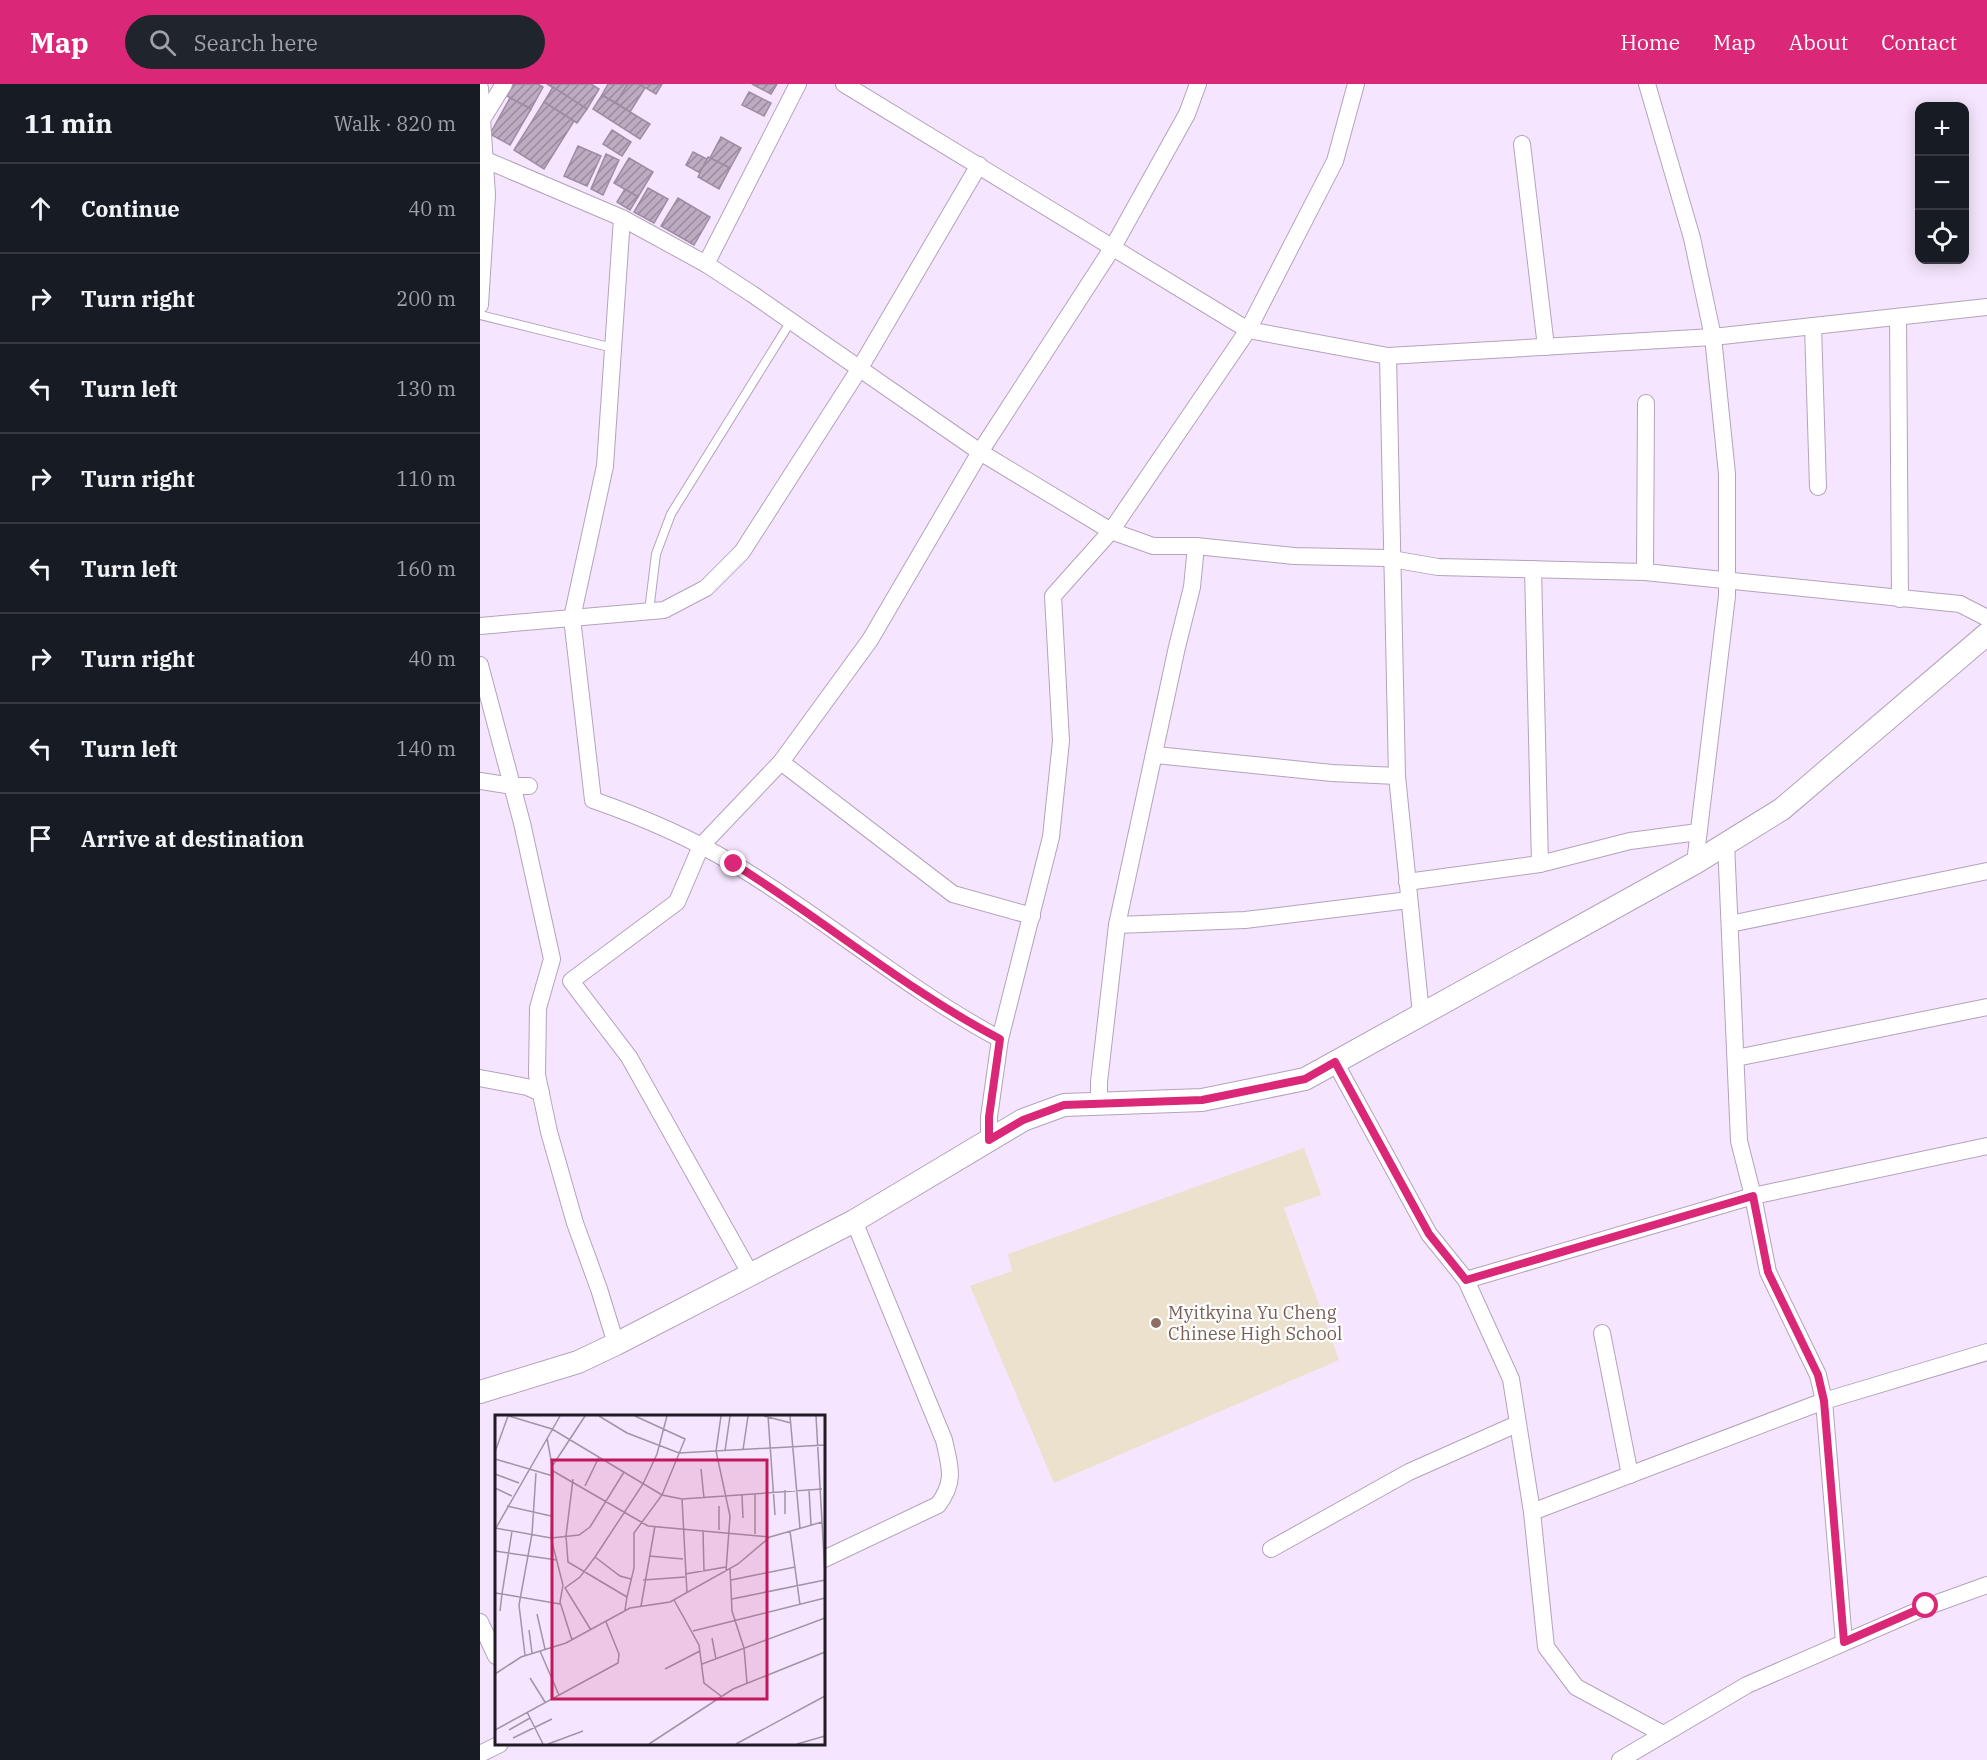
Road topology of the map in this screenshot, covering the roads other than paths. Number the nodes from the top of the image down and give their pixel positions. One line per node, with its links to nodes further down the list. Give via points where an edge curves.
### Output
1 (504, 84): 8 (street)
2 (798, 84): 15 (street)
3 (844, 84): 11 (street)
4 (1198, 84): 14 (street, via 1187,114)
5 (1356, 84): 22 (street, via 1335,161)
6 (1647, 84): 23 (street, via 1692,237)
7 (480, 88): 8 (street)
8 (483, 118): 10 (street)
9 (1522, 144): 24 (street)
10 (486, 160): 12 (street); 13 (street)
11 (979, 165): 14 (street); 27 (street)
12 (483, 195): 16 (street)
13 (622, 218): 15 (street); 25 (street)
14 (1113, 247): 22 (street); 29 (street)
15 (706, 264): 20 (street)
16 (480, 304)
17 (1987, 307): 19 (street)
18 (480, 315): 25 (lane)
19 (1898, 317): 21 (street); 37 (street)
20 (791, 321): 27 (street); 38 (lane, via 670,514 656,554)
21 (1813, 326): 23 (street); 30 (street)
22 (1248, 330): 26 (street); 31 (street)
23 (1713, 337): 24 (street); 36 (street, via 1727,474)
24 (1546, 347): 26 (street)
25 (613, 348): 39 (street, via 605,466)
26 (1388, 356): 33 (street)
27 (860, 368): 29 (street); 38 (street, via 742,552 706,588 664,610)
28 (1646, 403): 35 (street)
29 (980, 452): 31 (street); 45 (street, via 870,640)
30 (1818, 487)
31 (1111, 531): 32 (street, via 1153,546); 58 (street, via 1053,596 1061,741 1051,837)
32 (1196, 546): 33 (street, via 1294,556); 44 (street, via 1192,587)
33 (1392, 559): 34 (street, via 1438,567); 46 (street)
34 (1533, 569): 35 (street); 54 (street)
35 (1645, 572): 36 (street)
36 (1727, 582): 37 (street); 50 (street)
37 (1900, 599): 40 (street, via 1960,604)
38 (649, 611): 39 (street)
39 (573, 618): 41 (street); 52 (street, via 593,800 645,818)
40 (1987, 618)
41 (480, 626)
42 (1987, 634): 51 (street, via 1782,809)
43 (480, 664): 48 (street)
44 (1156, 755): 46 (street); 60 (street)
45 (781, 762): 52 (street); 58 (street, via 953,894)
46 (1396, 776): 56 (street)
47 (480, 781): 48 (street)
48 (512, 786): 49 (street); 67 (street, via 552,959 538,1008 537,1075)
49 (529, 786)
50 (1698, 832): 53 (street); 54 (street, via 1630,841)
51 (1726, 843): 53 (street); 59 (street)
52 (702, 846): 63 (street, via 775,890 959,1017); 73 (street, via 677,902 571,981 629,1057)
53 (1695, 862): 62 (street)
54 (1540, 864): 56 (street)
55 (1987, 871): 59 (street)
56 (1407, 882): 57 (street)
57 (1409, 900): 60 (street, via 1245,920); 62 (street)
58 (1032, 916): 63 (street)
59 (1730, 924): 64 (street)
60 (1117, 925): 68 (street)
61 (1987, 1007): 64 (street)
62 (1421, 1014): 65 (street)
63 (1000, 1039): 69 (street)
64 (1736, 1058): 71 (street, via 1739,1141)
65 (1335, 1062): 68 (street, via 1305,1079 1202,1100); 74 (street, via 1429,1234)
66 (480, 1078): 67 (street)
67 (541, 1093): 76 (street, via 575,1223)
68 (1099, 1103): 69 (street, via 1064,1105 1023,1120)
69 (989, 1140): 72 (street)
70 (1987, 1146): 71 (street)
71 (1753, 1196): 74 (street); 79 (street, via 1768,1272 1818,1375)
72 (854, 1221): 73 (street); 84 (street, via 944,1440 950,1467 949,1491 938,1505)
73 (751, 1275): 76 (street)
74 (1466, 1280): 80 (street, via 1511,1379)
75 (1602, 1333): 81 (street)
76 (616, 1344): 78 (street, via 578,1362)
77 (1987, 1352): 79 (street)
78 (480, 1392)
79 (1824, 1401): 81 (street); 87 (street)
80 (1517, 1424): 82 (street); 83 (street, via 1409,1472)
81 (1630, 1474): 82 (street)
82 (1532, 1512): 89 (street, via 1546,1647 1576,1687)
83 (1272, 1549)
84 (825, 1558)
85 (1987, 1585): 87 (street, via 1926,1606)
86 (480, 1622): 88 (street)
87 (1844, 1642): 89 (street, via 1747,1685)
88 (495, 1654)
89 (1663, 1734): 92 (street)
90 (496, 1745): 91 (street)
91 (480, 1754)
92 (1620, 1760)

